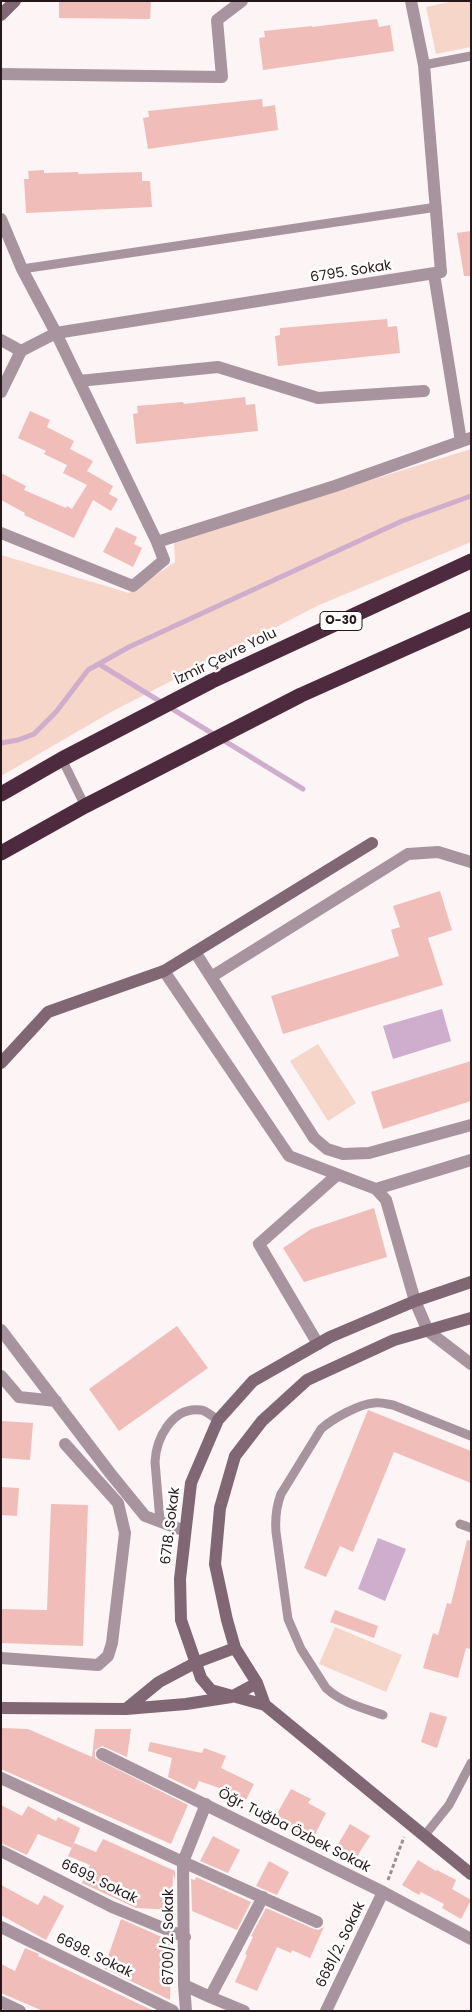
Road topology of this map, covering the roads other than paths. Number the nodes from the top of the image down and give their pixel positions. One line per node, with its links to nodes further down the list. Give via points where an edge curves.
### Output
1 (15, 1): 4 (street)
2 (242, 1): 7 (street, via 217,20 222,77)
3 (411, 1): 6 (street)
4 (1, 15)
5 (471, 56): 6 (lane)
6 (424, 65): 8 (street)
7 (1, 74)
8 (437, 207): 10 (lane); 11 (street, via 441,272)
9 (1, 219): 10 (street)
10 (22, 269): 12 (street)
11 (434, 274): 12 (street, 6795. Sokak); 18 (street)
12 (56, 333): 14 (street, 6795. Sokak); 15 (street)
13 (1, 340): 14 (street)
14 (21, 350): 17 (street)
15 (79, 381): 16 (street, via 218,367 318,398); 20 (street)
16 (424, 391)
17 (1, 392)
18 (466, 439): 20 (street, via 335,486)
19 (1, 533): 20 (street, via 133,586 164,560)
20 (156, 542)
21 (471, 561): 23 (highway, İzmir Çevre Yolu / O-30, via 212,681)
22 (471, 619): 25 (highway, via 300,695)
23 (62, 759): 24 (highway, İzmir Çevre Yolu / O-30); 25 (lane)
24 (1, 794)
25 (85, 806): 27 (highway)
26 (372, 843): 29 (street)
27 (1, 853)
28 (471, 862): 31 (street, via 438,852 408,854)
29 (195, 952): 30 (street); 31 (street)
30 (164, 971): 32 (street, via 48,1012); 35 (street, via 289,1156)
31 (211, 977): 33 (street, via 314,1138 327,1150 342,1154 369,1153)
32 (1, 1063)
33 (471, 1124)
34 (471, 1160): 36 (street)
35 (337, 1175): 36 (street); 42 (street, via 259,1244)
36 (376, 1189): 38 (street, via 386,1200)
37 (471, 1282): 38 (street, 6718. Sokak)
38 (415, 1301): 41 (street); 42 (street, 6718. Sokak)
39 (471, 1318): 41 (street)
40 (1, 1330): 45 (street)
41 (428, 1330): 43 (street); 53 (street, via 394,1340 307,1380 262,1421 235,1456 220,1508 215,1564)
42 (318, 1344): 46 (street, 6718. Sokak, via 253,1381)
43 (471, 1364)
44 (1, 1376): 45 (street, via 18,1396)
45 (56, 1402): 49 (street, via 145,1516)
46 (218, 1420): 49 (lane, via 203,1410 192,1411 177,1418 162,1433 155,1462); 52 (street, 6718. Sokak, via 191,1483)
47 (471, 1436): 61 (lane, via 393,1405 366,1404 321,1429 278,1502 276,1532 288,1619 294,1637 333,1695)
48 (65, 1444): 54 (street, via 118,1503 125,1533 112,1643 108,1656 98,1665)
49 (160, 1522): 52 (street)
50 (460, 1524): 51 (lane)
51 (471, 1528)
52 (186, 1531): 55 (street, 6718. Sokak, via 180,1579 181,1620)
53 (235, 1648): 55 (street); 56 (street)
54 (1, 1658)
55 (195, 1663): 57 (street, 6718. Sokak, via 211,1690); 60 (street, via 159,1682)
56 (257, 1683): 57 (street); 58 (street)
57 (231, 1697): 58 (street, 6718. Sokak); 60 (street)
58 (265, 1705): 66 (street, 6718. Sokak)
59 (1, 1708): 60 (street)
60 (126, 1709)
61 (383, 1715)
62 (102, 1754): 65 (street, Öğr. Tuğba Özbek Sokak)
63 (471, 1763): 66 (lane, via 449,1805)
64 (1, 1778): 68 (street)
65 (206, 1804): 68 (street); 70 (street, Öğr. Tuğba Özbek Sokak)
66 (425, 1835): 69 (street, 6718. Sokak)
67 (1, 1851): 74 (street, 6699. Sokak, via 112,1907)
68 (183, 1862): 71 (street); 74 (street, 6700/2. Sokak)
69 (471, 1874)
70 (383, 1892): 75 (street, Öğr. Tuğba Özbek Sokak); 83 (street, 6681/2. Sokak)
71 (263, 1897): 72 (street); 77 (street)
72 (317, 1922)
73 (1, 1927): 80 (street, 6698. Sokak)
74 (185, 1937): 76 (street, 6700/2. Sokak)
75 (471, 1939)
76 (184, 1985): 77 (street); 81 (street, 6700/2. Sokak)
77 (210, 1997): 82 (street)
78 (1, 2002): 79 (street)
79 (20, 2011)
80 (173, 2011)
81 (186, 2011)
82 (244, 2011)
83 (326, 2011)

